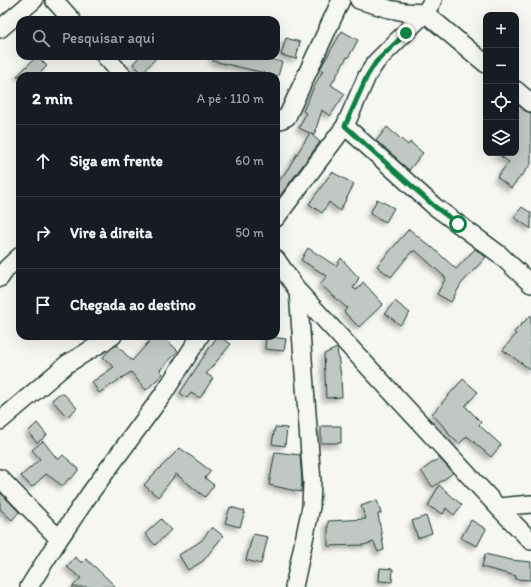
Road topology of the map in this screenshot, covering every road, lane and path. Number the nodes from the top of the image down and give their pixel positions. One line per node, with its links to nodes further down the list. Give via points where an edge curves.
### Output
1 (34, 0): 7 (street)
2 (54, 0): 6 (street)
3 (341, 0): 13 (street, via 287,117)
4 (359, 0): 5 (street, via 405,12)
5 (429, 7): 9 (street); 14 (street, via 376,62)
6 (68, 16)
7 (0, 29)
8 (109, 60): 10 (street)
9 (483, 61)
10 (119, 72)
11 (519, 93): 12 (street)
12 (531, 103)
13 (280, 120)
14 (345, 126): 15 (street); 19 (street, via 434,206 499,254)
15 (280, 213)
16 (16, 259): 18 (street)
17 (280, 265): 20 (street)
18 (2, 269)
19 (531, 284)
20 (298, 290): 26 (street); 30 (street, via 312,482 311,507)
21 (106, 340): 23 (street, via 67,364)
22 (197, 340): 27 (street, via 164,393 91,492)
23 (1, 418)
24 (0, 478): 27 (street)
25 (531, 504): 26 (street)
26 (498, 507): 28 (street)
27 (60, 539): 29 (street)
28 (531, 541)
29 (29, 587)
30 (294, 587)

